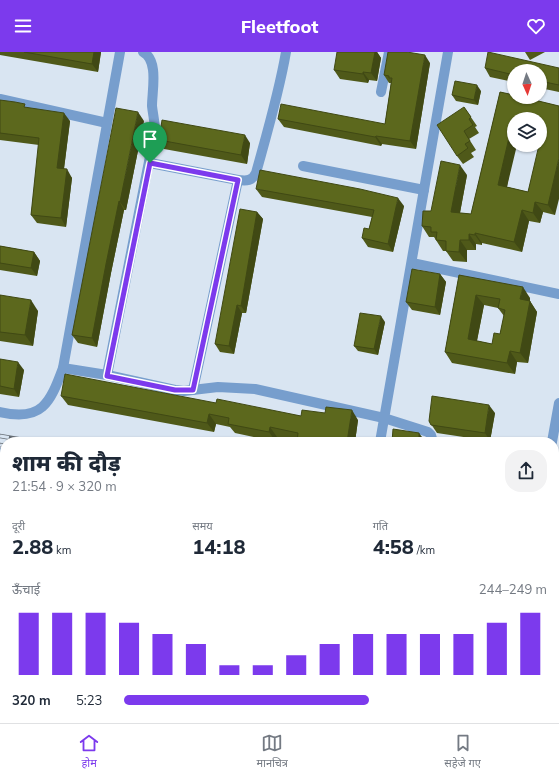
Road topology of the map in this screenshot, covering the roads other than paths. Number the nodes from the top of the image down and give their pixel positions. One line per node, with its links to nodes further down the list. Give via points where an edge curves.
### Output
1 (120, 52): 8 (street)
2 (143, 52): 9 (street, via 148,56 153,70 152,106 155,131)
3 (286, 52): 11 (street, via 256,173 252,179)
4 (389, 52): 6 (street)
5 (448, 52): 12 (street)
6 (381, 92)
7 (0, 99): 8 (street)
8 (107, 123): 15 (street)
9 (150, 163): 11 (street); 16 (street)
10 (303, 166): 12 (street)
11 (238, 180): 17 (street)
12 (424, 190): 13 (street)
13 (412, 263): 14 (street); 20 (street)
14 (559, 294)
15 (63, 368): 16 (street); 19 (street, via 56,388 35,413 13,415)
16 (107, 376): 17 (street, via 175,390)
17 (193, 390): 20 (street, via 218,386 255,389)
18 (559, 403): 23 (street)
19 (0, 412)
20 (384, 418): 21 (street); 22 (street, via 428,432)
21 (381, 437)
22 (432, 437)
23 (553, 437)

